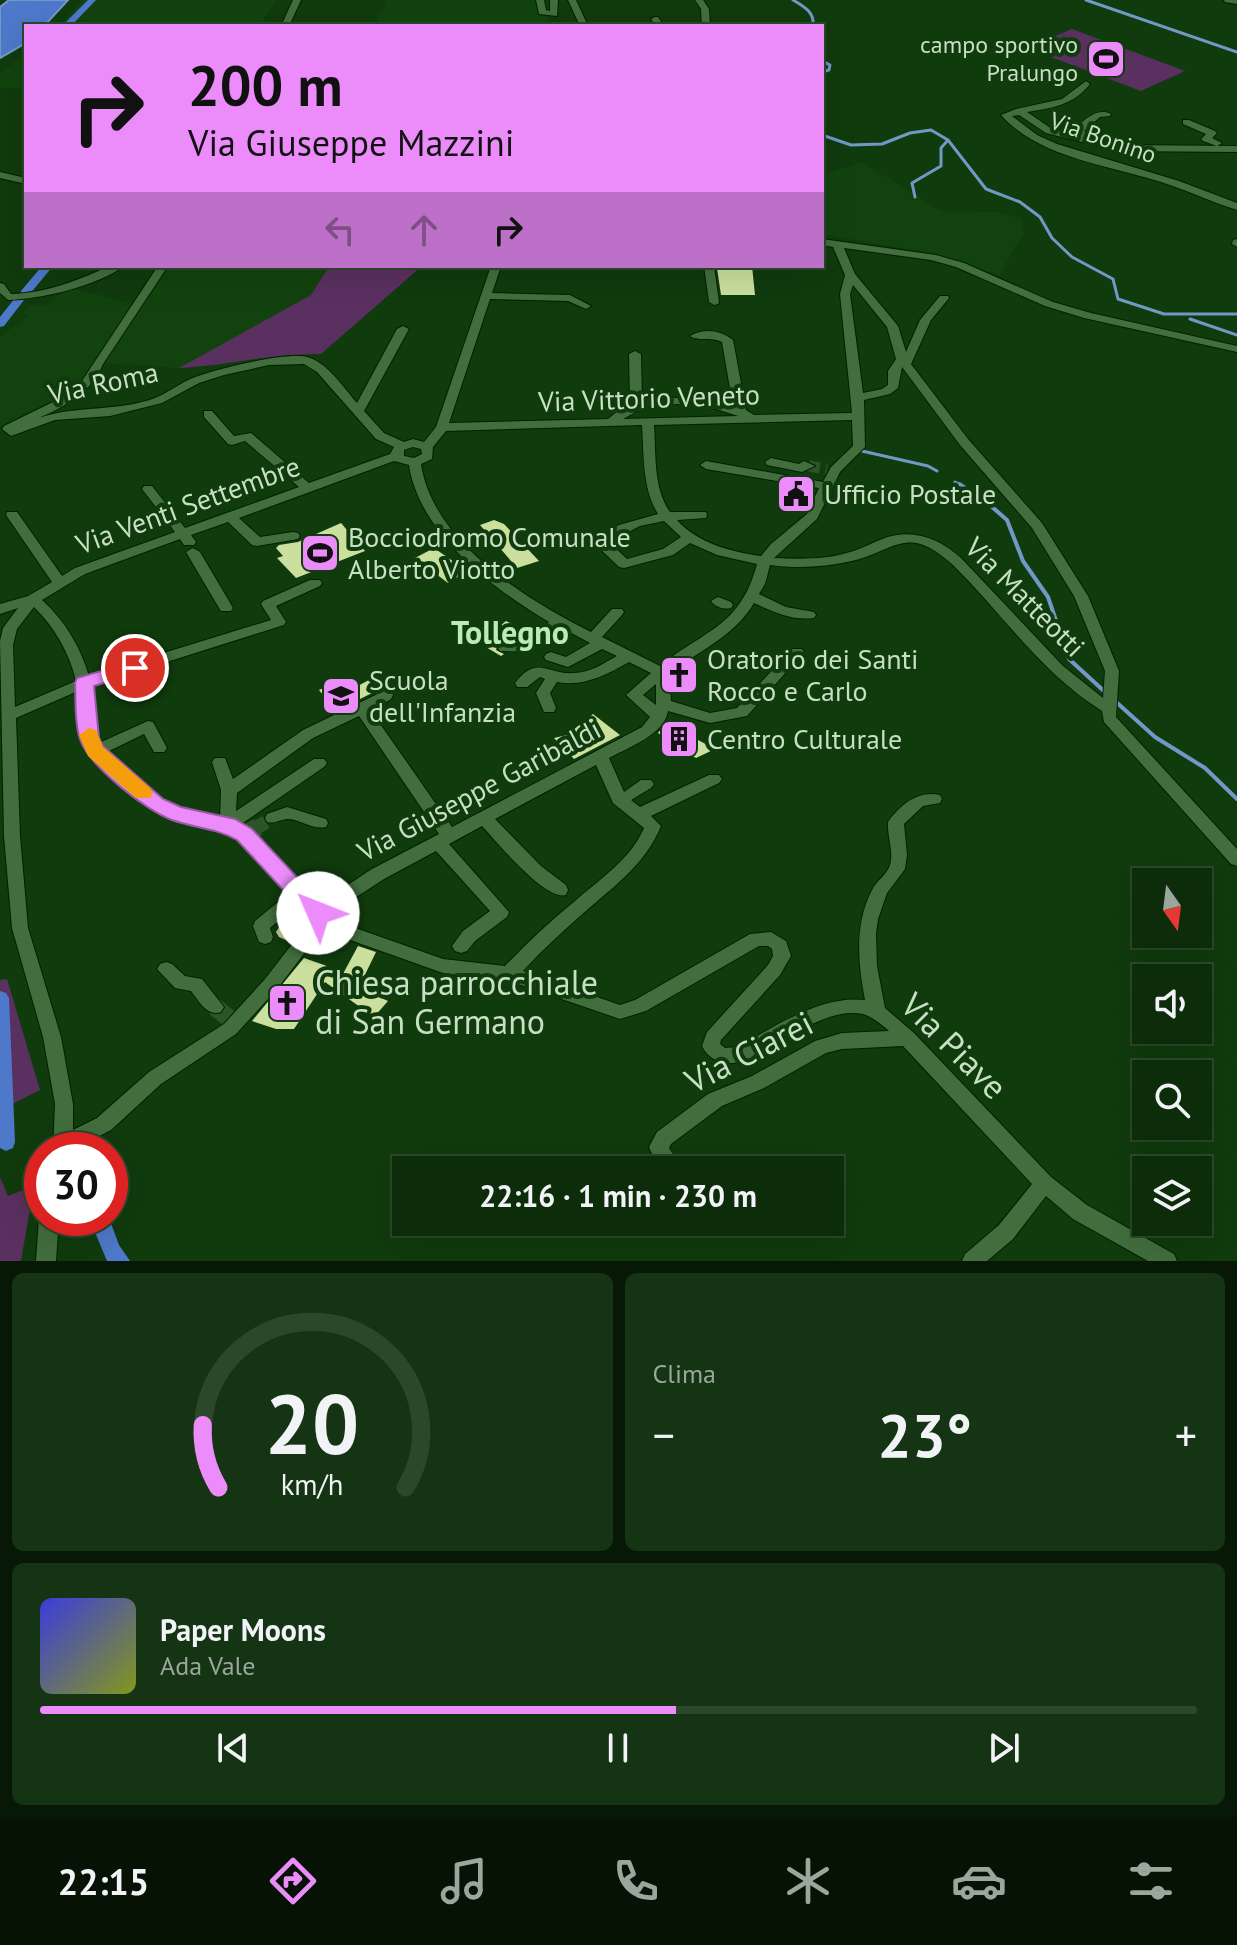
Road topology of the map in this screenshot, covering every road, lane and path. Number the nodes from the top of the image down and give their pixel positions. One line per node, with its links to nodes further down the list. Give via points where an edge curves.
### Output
1 (297, 0): 8 (street)
2 (540, 0): 3 (street, via 542,12 550,15)
3 (554, 0)
4 (572, 0): 9 (street)
5 (699, 0): 10 (street)
6 (1228, 0): 7 (street)
7 (1237, 2)
8 (286, 24)
9 (583, 24)
10 (706, 24)
11 (1086, 84): 12 (street, via 1063,103)
12 (1016, 111): 16 (street, Via Bonino, via 1049,131); 19 (street, Via Bonino, via 1005,115 1046,142)
13 (1107, 114): 16 (street, via 1097,115 1077,132)
14 (1186, 122): 15 (street, via 1212,133 1206,139)
15 (1230, 144): 16 (street, Via Bonino, via 1143,150)
16 (1106, 145)
17 (0, 175): 18 (street)
18 (24, 181)
19 (1237, 207)
20 (824, 242): 21 (street)
21 (837, 244): 22 (street); 27 (street)
22 (886, 250): 27 (street, via 861,258); 37 (street, via 960,265 1088,316)
23 (114, 268): 28 (street, via 73,286 20,298 8,297)
24 (495, 268): 29 (street)
25 (709, 268): 31 (street)
26 (157, 269): 42 (street, Via Roma, via 93,378 68,398 11,426 11,432 53,417 158,401 207,376 292,359 314,363)
27 (849, 271): 39 (street, via 892,326); 40 (street, via 845,294)
28 (0, 286)
29 (485, 296): 32 (street, via 570,298); 49 (street)
30 (944, 298): 36 (street, via 928,311)
31 (714, 302)
32 (586, 306)
33 (935, 319): 36 (street)
34 (403, 329): 42 (street)
35 (696, 336): 43 (street, via 714,334 727,340)
36 (920, 340): 39 (street)
37 (1237, 349)
38 (635, 354): 41 (street)
39 (904, 361): 40 (street, via 894,371 890,390); 88 (street, via 964,442 1037,526 1081,596 1112,671)
40 (858, 398): 45 (street)
41 (636, 408): 43 (street, via 689,401); 48 (street)
42 (358, 411): 51 (street, Via Roma)
43 (740, 411): 46 (street)
44 (208, 414): 57 (street, via 232,441 247,436)
45 (857, 416): 46 (street, Via Vittorio Veneto); 56 (street, via 859,447 831,470)
46 (753, 418): 47 (street, Via Vittorio Veneto)
47 (648, 422): 48 (street, Via Vittorio Veneto); 60 (street, Via Matteotti, via 657,496)
48 (610, 424): 49 (street, Via Vittorio Veneto)
49 (442, 427): 50 (street)
50 (427, 447): 51 (street, via 413,443); 52 (street, via 428,456)
51 (400, 451): 52 (street, Via Roma, via 404,461); 57 (street, Via Venti Settembre)
52 (415, 462): 75 (street, via 419,488 445,527 496,580)
53 (771, 462): 55 (street)
54 (706, 465): 56 (street)
55 (809, 466)
56 (827, 486): 66 (street, via 812,516)
57 (307, 488): 62 (street, Via Venti Settembre)
58 (148, 489): 65 (street)
59 (12, 515): 67 (street)
60 (665, 515): 61 (street); 64 (street, Via Matteotti); 64 (street, via 617,529 601,542 624,564 668,552)
61 (701, 515)
62 (230, 517): 63 (street, via 257,542); 65 (street, Via Venti Settembre)
63 (293, 536)
64 (688, 538): 66 (street, Via Matteotti)
65 (189, 542): 67 (street, Via Venti Settembre, via 80,571); 71 (street)
66 (764, 561): 69 (street); 88 (street, Via Matteotti, via 831,560 898,537 939,547 1037,647 1093,700)
67 (59, 582): 70 (street, Via Venti Settembre)
68 (315, 583): 83 (street, via 268,604 279,622)
69 (751, 596): 74 (street, via 783,611); 81 (street, via 731,607 727,628)
70 (33, 599): 72 (street, Via Venti Settembre); 83 (street, via 70,640); 90 (street, via 10,628 6,645)
71 (226, 608)
72 (0, 609)
73 (617, 612): 76 (street)
74 (809, 615)
75 (560, 620): 76 (street); 77 (street, via 525,649)
76 (598, 640): 79 (street); 80 (street, via 568,662)
77 (505, 648)
78 (797, 652): 89 (street, via 742,712 710,718)
79 (629, 655): 81 (street); 82 (street, via 579,680)
80 (551, 657)
81 (661, 672): 89 (street); 89 (street, via 633,695)
82 (553, 677): 84 (street, via 538,671); 86 (street, via 543,693)
83 (84, 683): 90 (street); 92 (street)
84 (522, 683)
85 (386, 695): 87 (street)
86 (549, 708)
87 (362, 709): 98 (street, via 280,752); 106 (street)
88 (1110, 709): 107 (street, Via Matteotti, via 1117,730)
89 (663, 711): 93 (street, Via Giuseppe Garibaldi, via 647,731)
90 (7, 716): 118 (street, via 20,928 52,1037)
91 (159, 748): 92 (street, via 148,726)
92 (95, 751): 105 (street, via 156,804)
93 (600, 756): 99 (street); 103 (street, Via Giuseppe Garibaldi)
94 (220, 762): 98 (street)
95 (319, 763): 105 (street)
96 (714, 779): 101 (street)
97 (646, 784): 99 (street)
98 (229, 790): 105 (street)
99 (624, 797): 101 (street)
100 (934, 799): 116 (street, via 919,801 896,822 899,864 880,890 869,919 868,968)
101 (639, 815): 114 (street, via 653,826 640,852)
102 (273, 818): 104 (street, via 287,813)
103 (485, 819): 106 (street, Via Giuseppe Garibaldi); 108 (street)
104 (320, 823)
105 (227, 825): 109 (street, via 247,833)
106 (444, 840): 110 (street, Via Giuseppe Garibaldi, via 378,874); 112 (street, via 501,912)
107 (1237, 860)
108 (560, 890)
109 (298, 895): 110 (street); 111 (street, via 261,926)
110 (318, 918): 114 (street, Via Piave, via 443,966); 119 (street, Via Giuseppe Garibaldi, via 233,1022)
111 (265, 937)
112 (461, 946)
113 (166, 969): 115 (street, via 181,983 196,984)
114 (509, 974): 116 (street, Via Piave, via 620,1012 640,1006 756,939 771,939 782,956 713,1037 716,1052 726,1057 740,1054 839,1007)
115 (215, 1007)
116 (877, 1012): 117 (street, Via Piave)
117 (908, 1038): 120 (street, Via Ciarei, via 821,1047 715,1100 664,1138 659,1147); 121 (street, Via Piave)
118 (64, 1132)
119 (90, 1132)
120 (662, 1156)
121 (1044, 1183): 124 (street, via 1006,1232); 125 (street, Via Piave, via 1080,1212)
122 (48, 1236): 123 (street)
123 (46, 1261)
124 (972, 1261)
125 (1167, 1261)

